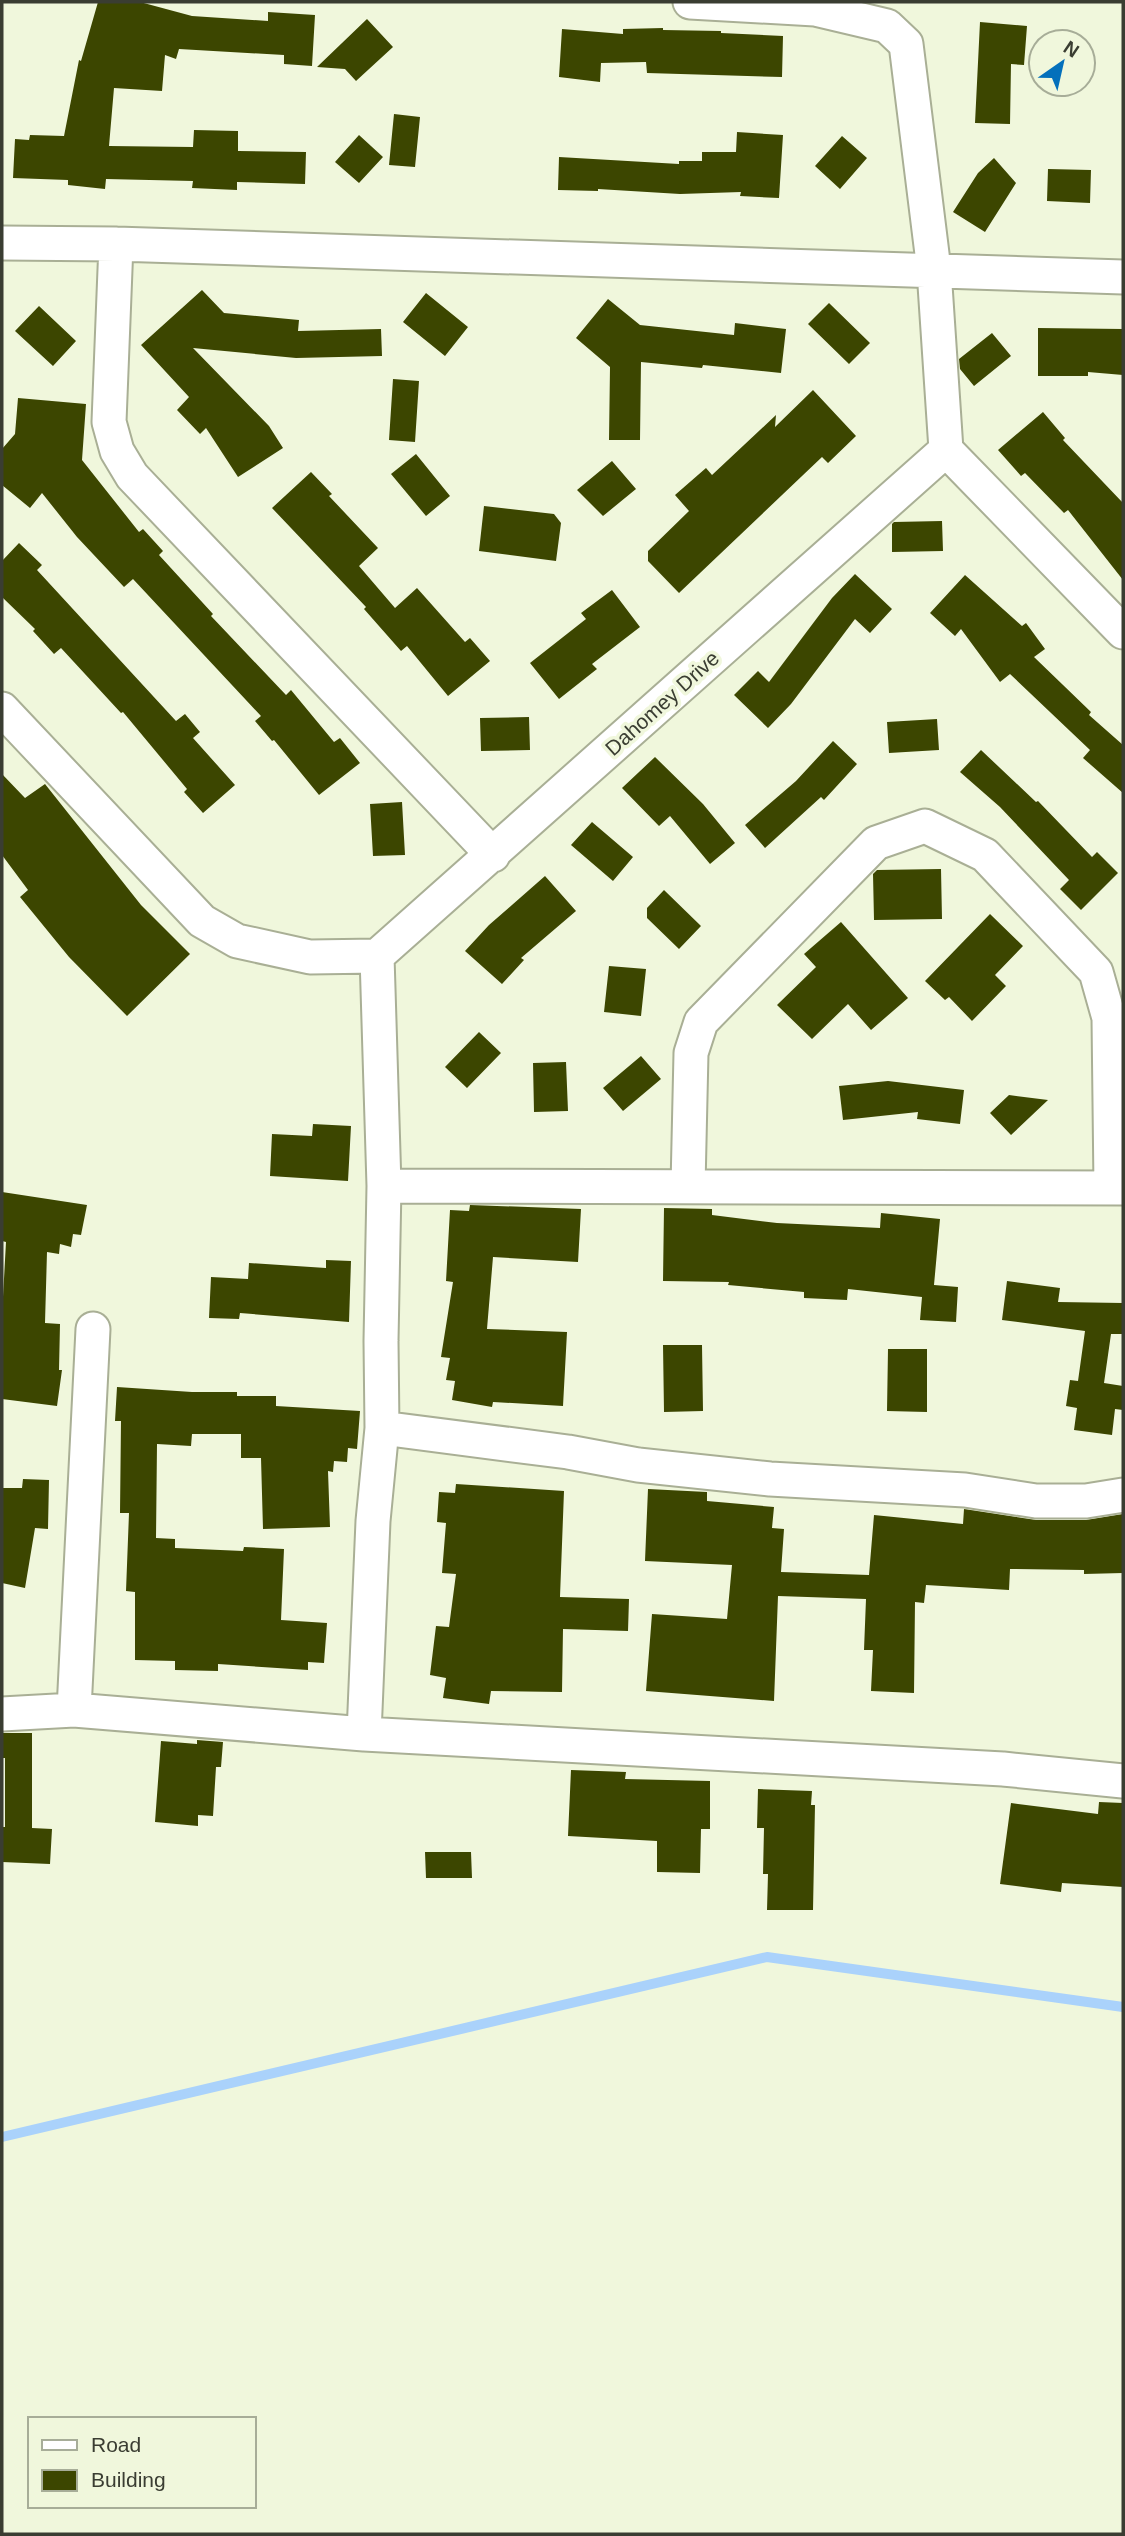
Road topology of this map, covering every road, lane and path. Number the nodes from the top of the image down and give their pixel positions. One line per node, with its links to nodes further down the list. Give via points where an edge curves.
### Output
1 (690, 2): 4 (street, via 815,9 887,26 906,44)
2 (2, 243): 3 (street)
3 (116, 244): 4 (street); 9 (street, via 110,422 117,450 132,476)
4 (934, 270): 5 (street); 6 (street)
5 (1123, 276)
6 (946, 450): 7 (street); 9 (street, Dahomey Drive)
7 (1123, 632)
8 (2, 709): 10 (street, via 202,921 237,941 310,957)
9 (493, 855): 10 (street, Dahomey Drive)
10 (377, 956): 12 (street)
11 (688, 1185): 12 (street); 13 (street); 13 (street, via 691,1054 701,1022 877,843 925,825 985,855 1096,972 1109,1018)
12 (384, 1186): 15 (street)
13 (1117, 1187)
14 (93, 1329): 17 (street)
15 (382, 1428): 16 (street, via 770,1479 965,1490 1036,1501); 19 (street, via 373,1521)
16 (1123, 1495)
17 (74, 1710): 18 (street); 19 (street)
18 (2, 1714)
19 (364, 1734): 20 (street, via 1003,1769)
20 (1123, 1781)

